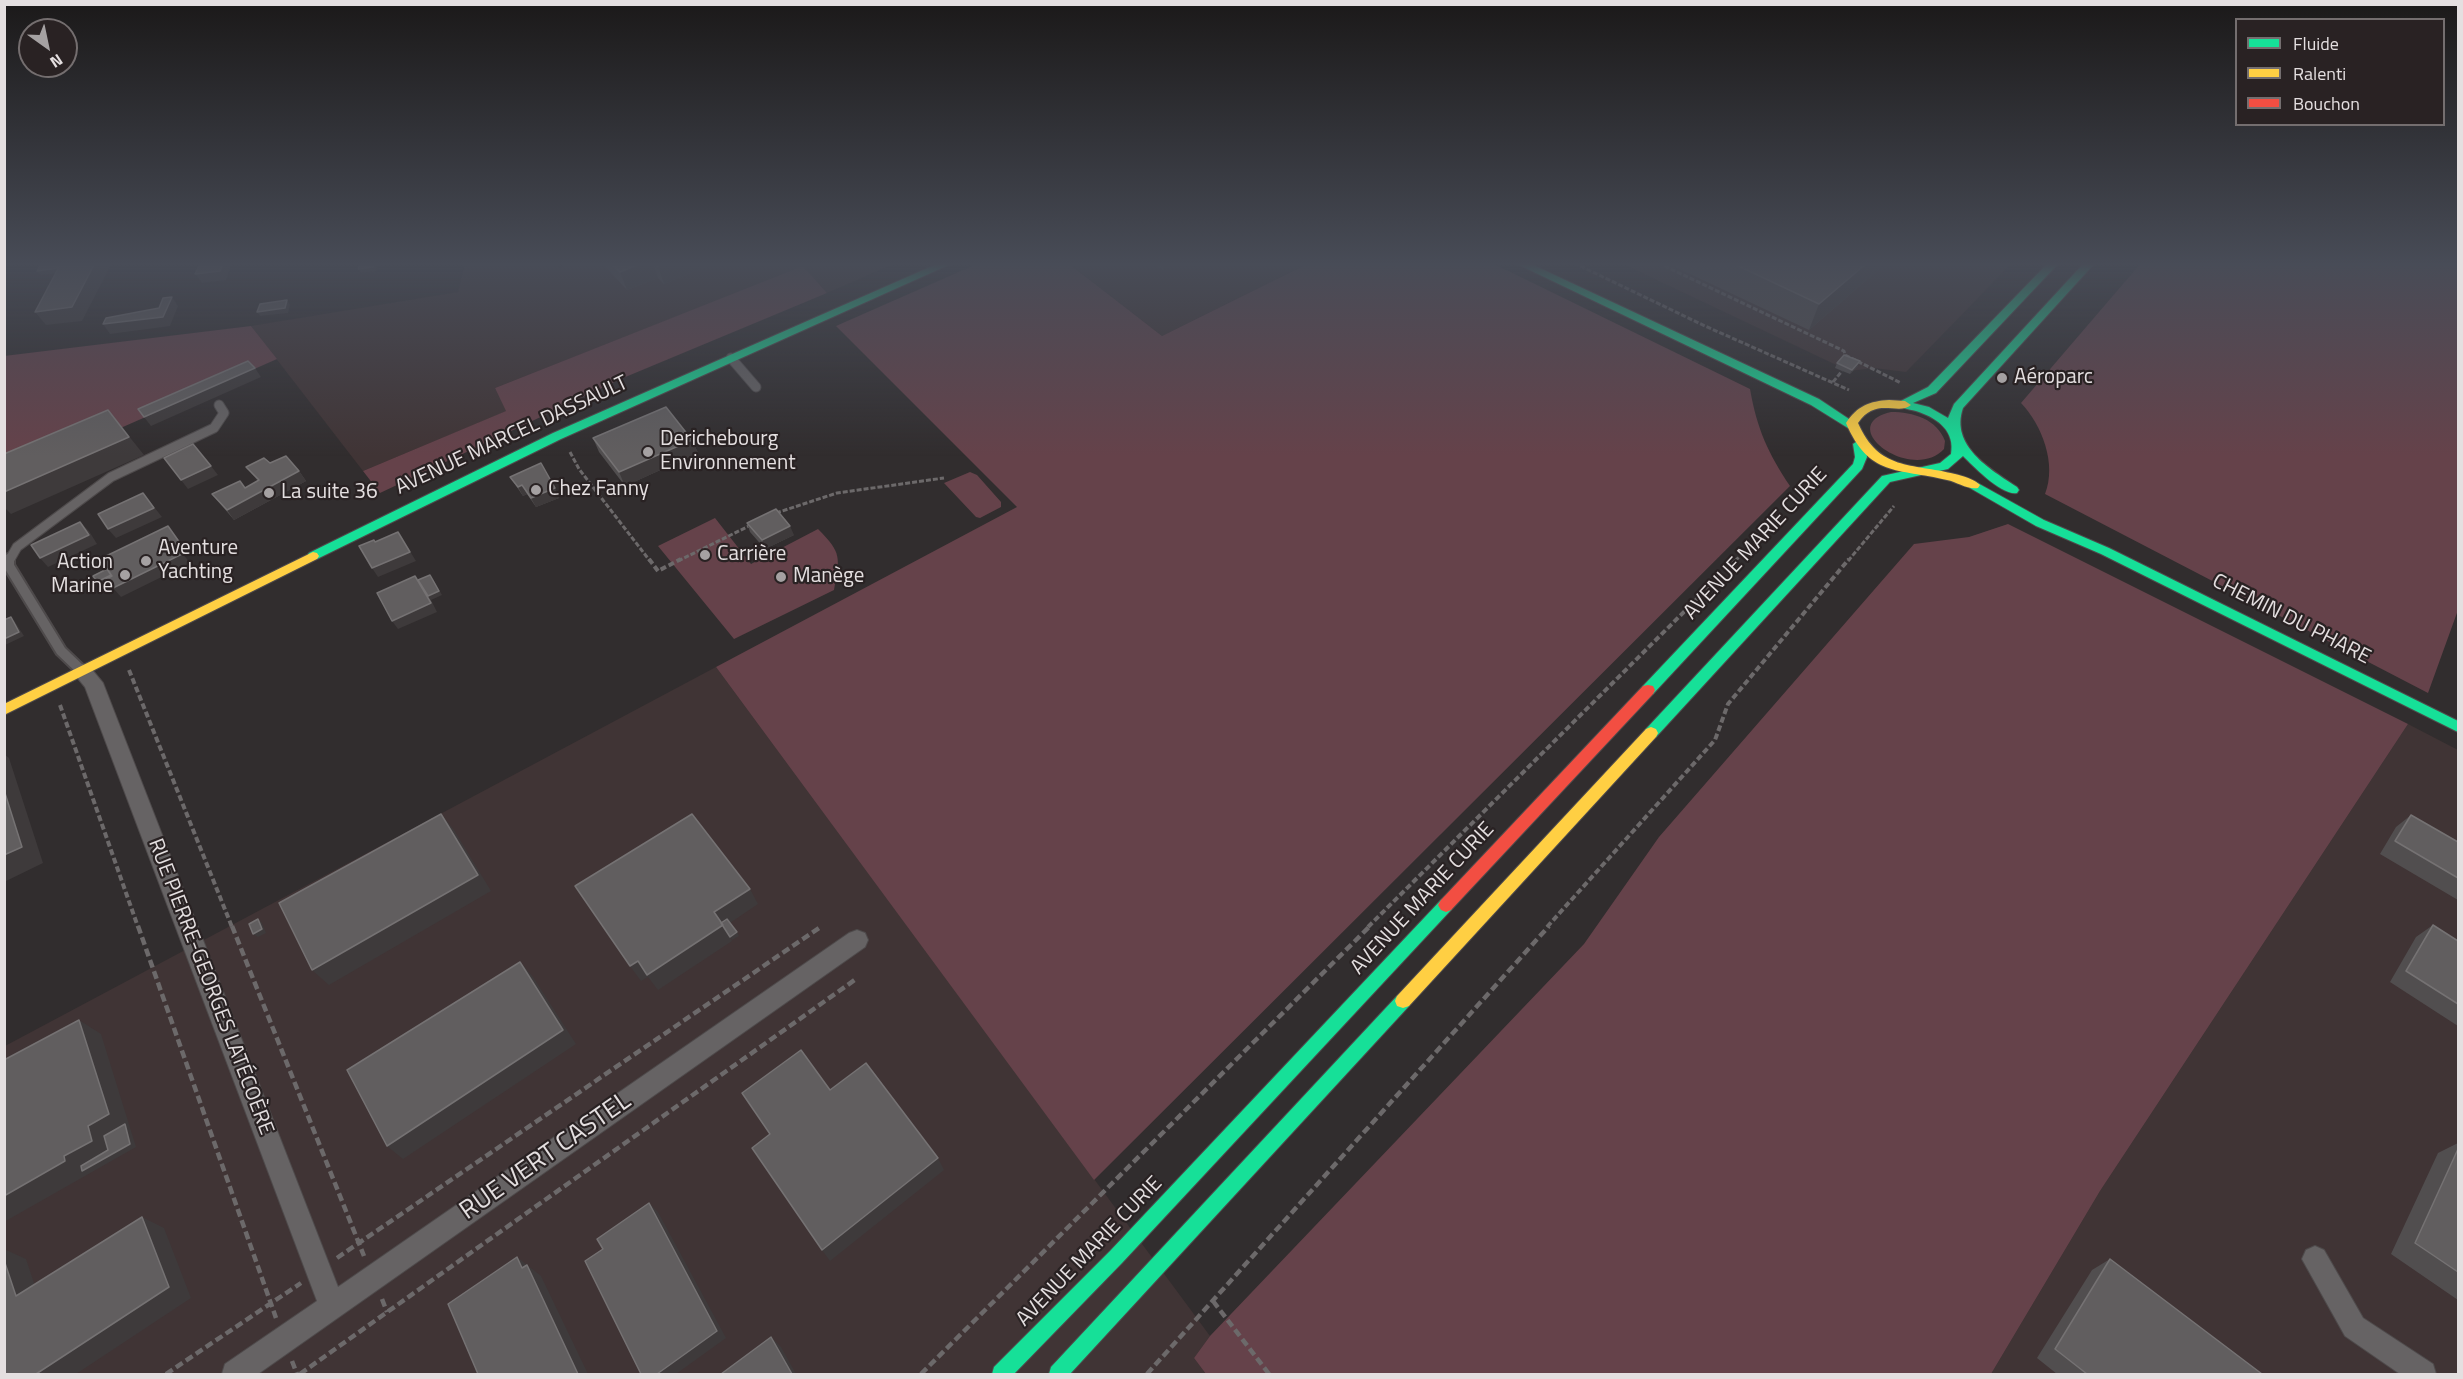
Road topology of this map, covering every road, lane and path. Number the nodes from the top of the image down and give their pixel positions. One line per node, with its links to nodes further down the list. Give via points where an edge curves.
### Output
1 (786, 327): 9 (main road, AVENUE MARCEL DASSAULT)
2 (792, 327): 9 (main road, AVENUE MARCEL DASSAULT)
3 (1653, 327): 18 (main road, via 1815,402)
4 (1695, 327): 12 (main road)
5 (1708, 327): 12 (path)
6 (1795, 327): 13 (path)
7 (1992, 327): 15 (main road, via 1932,390)
8 (2031, 327): 20 (main road, via 1958,408 1954,418)
9 (728, 354): 11 (lane); 19 (main road, AVENUE MARCEL DASSAULT); 31 (main road, AVENUE MARCEL DASSAULT, via 439,479)
10 (1842, 371): 12 (path)
11 (756, 387)
12 (1830, 387): 14 (path)
13 (1909, 387)
14 (1849, 394): 17 (main road)
15 (1903, 403): 17 (main road); 20 (main road, via 1940,417)
16 (219, 405): 31 (lane, via 224,413 216,427 111,477 9,557 9,566 62,651)
17 (1869, 405): 18 (main road, via 1858,411)
18 (1852, 425): 21 (main road)
19 (557, 436): 28 (path, via 658,571); 31 (main road, AVENUE MARCEL DASSAULT)
20 (1958, 439): 22 (main road, via 1957,456 1947,465); 24 (main road, via 1986,472)
21 (1859, 444): 22 (main road, via 1876,458); 51 (main road, AVENUE MARIE CURIE, via 1862,457 1858,466 1116,1257)
22 (1912, 470): 30 (main road, CHEMIN DU PHARE, via 1964,480 2068,537); 52 (main road, via 1886,479)
23 (944, 478): 27 (path, via 819,497)
24 (2024, 497)
25 (1896, 503): 42 (path, via 1728,704 1715,740)
26 (2041, 507): 30 (main road, CHEMIN DU PHARE, via 2077,528)
27 (774, 514)
28 (763, 519)
29 (1749, 547): 50 (path)
30 (2105, 551): 34 (main road, CHEMIN DU PHARE)
31 (82, 672): 32 (main road, AVENUE MARCEL DASSAULT); 33 (main road, AVENUE MARCEL DASSAULT); 38 (path, via 128,665); 40 (street, RUE PIERRE-GEORGES LATÉCOÈRE); 43 (path, via 59,701)
32 (4, 695)
33 (4, 710)
34 (2458, 727)
35 (819, 928): 38 (path)
36 (857, 940): 41 (street, RUE VERT CASTEL)
37 (856, 979): 45 (path)
38 (358, 1244): 40 (path); 41 (path)
39 (2315, 1259): 55 (street, via 2354,1327)
40 (319, 1271): 43 (path); 44 (street, RUE PIERRE-GEORGES LATÉCOÈRE)
41 (373, 1278): 44 (street, RUE VERT CASTEL); 45 (path)
42 (1213, 1301): 53 (path); 54 (path)
43 (270, 1303): 46 (path); 47 (path)
44 (332, 1306): 46 (street, RUE VERT CASTEL)
45 (387, 1312): 49 (path)
46 (284, 1340): 48 (street, RUE VERT CASTEL); 49 (path)
47 (166, 1374)
48 (235, 1374)
49 (298, 1374)
50 (921, 1374)
51 (1001, 1374)
52 (1058, 1374)
53 (1147, 1374)
54 (1269, 1374)
55 (2423, 1374)

